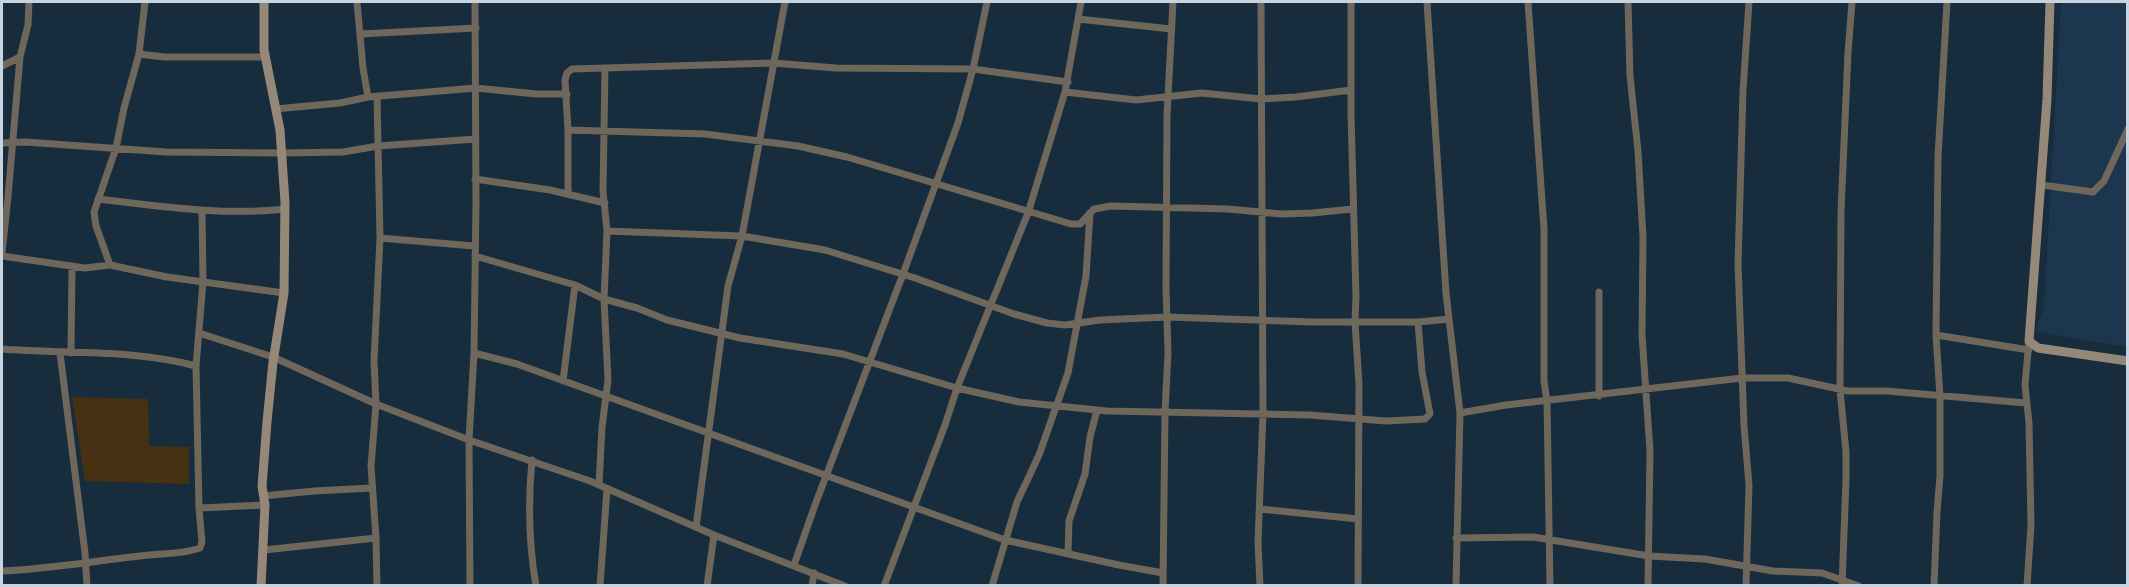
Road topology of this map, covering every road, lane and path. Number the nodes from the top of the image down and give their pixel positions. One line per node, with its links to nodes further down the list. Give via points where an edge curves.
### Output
1 (29, 2): 24 (street)
2 (146, 2): 23 (street)
3 (264, 2): 25 (main road)
4 (357, 2): 22 (street)
5 (475, 2): 20 (street)
6 (785, 2): 26 (street)
7 (987, 2): 29 (street)
8 (1081, 2): 19 (street)
9 (1173, 2): 21 (street)
10 (1261, 2): 38 (street)
11 (1351, 2): 32 (street)
12 (1427, 2): 79 (street)
13 (1528, 2): 104 (street, via 1544,229)
14 (1628, 2): 99 (street, via 1643,237)
15 (1749, 2): 96 (street, via 1738,264)
16 (1852, 2): 100 (street, via 1841,211)
17 (1947, 2): 86 (street, via 1938,157)
18 (2050, 2): 52 (main road)
19 (1078, 19): 21 (street); 30 (street)
20 (476, 28): 22 (street); 31 (street)
21 (1171, 29): 36 (street)
22 (361, 34): 37 (street)
23 (139, 54): 25 (street); 48 (street)
24 (20, 57): 27 (street); 45 (street)
25 (266, 57): 39 (main road)
26 (773, 63): 28 (street); 29 (street, via 836,68); 44 (street)
27 (2, 66)
28 (605, 68): 34 (street, via 572,69 567,73); 42 (street)
29 (973, 69): 30 (street); 51 (street)
30 (1068, 82): 33 (street)
31 (476, 88): 34 (street); 35 (street); 43 (street)
32 (1351, 90): 38 (street); 58 (street)
33 (1065, 92): 36 (street, via 1136,100); 60 (street)
34 (567, 94): 41 (street)
35 (377, 96): 37 (street); 47 (street)
36 (1168, 96): 38 (street, via 1202,93); 56 (street)
37 (368, 97): 39 (street)
38 (1261, 99): 62 (street)
39 (275, 109): 49 (main road)
40 (2127, 129): 52 (street, via 2104,181 2093,192)
41 (568, 130): 42 (street); 53 (street)
42 (604, 132): 44 (street, via 705,134); 55 (street)
43 (476, 139): 47 (street); 50 (street)
44 (760, 140): 51 (street, via 847,157); 64 (street)
45 (13, 142): 46 (street); 48 (street); 67 (street)
46 (2, 143)
47 (378, 146): 49 (street, via 343,152); 65 (street)
48 (116, 148): 49 (street); 54 (street)
49 (282, 153): 57 (main road)
50 (475, 179): 53 (street); 66 (street)
51 (935, 183): 60 (street); 71 (street)
52 (2042, 185): 87 (main road)
53 (568, 195): 55 (street)
54 (98, 199): 59 (street); 69 (street, via 94,212 96,226)
55 (605, 203): 63 (street)
56 (1167, 208): 61 (street, via 1111,206); 62 (street); 78 (street)
57 (285, 209): 59 (street); 75 (main road)
58 (1353, 209): 62 (street); 81 (street)
59 (202, 210): 72 (street)
60 (1028, 213): 61 (street, via 1080,224); 77 (street)
61 (1090, 213): 83 (street)
62 (1261, 213): 80 (street)
63 (608, 231): 64 (street); 76 (street)
64 (742, 236): 71 (street, via 825,250); 85 (street, via 728,286)
65 (380, 238): 66 (street); 106 (street, via 374,361)
66 (474, 246): 68 (street)
67 (2, 254): 70 (street)
68 (475, 256): 73 (street); 91 (street)
69 (110, 265): 70 (street); 72 (street)
70 (72, 266): 90 (street)
71 (903, 274): 77 (street); 94 (street)
72 (203, 282): 75 (street); 84 (street)
73 (575, 285): 76 (street); 97 (street)
74 (1599, 292): 101 (street)
75 (285, 293): 92 (main road)
76 (604, 299): 85 (street); 103 (street)
77 (991, 304): 83 (street, via 1047,323); 98 (street)
78 (1168, 317): 80 (street); 83 (street); 109 (street)
79 (1449, 319): 82 (street); 111 (street)
80 (1262, 321): 81 (street); 110 (street)
81 (1355, 322): 82 (street); 112 (street)
82 (1418, 322): 112 (street, via 1430,414 1414,420)
83 (1078, 324): 107 (street)
84 (199, 333): 92 (street); 95 (street)
85 (721, 334): 94 (street, via 843,354); 113 (street)
86 (1936, 335): 87 (street); 102 (street)
87 (2029, 346): 93 (main road); 105 (street)
88 (2, 349): 89 (street)
89 (60, 353): 90 (street); 134 (street)
90 (71, 353): 95 (street, via 129,354)
91 (474, 353): 97 (street); 114 (street)
92 (273, 357): 106 (street); 120 (main road)
93 (2127, 361)
94 (869, 362): 98 (street); 116 (street)
95 (196, 366): 121 (street)
96 (1742, 378): 99 (street); 100 (street, via 1788,378); 136 (street, via 1749,485)
97 (562, 381): 103 (street)
98 (957, 388): 107 (street); 122 (street)
99 (1644, 388): 101 (street); 133 (street, via 1650,451)
100 (1840, 390): 102 (street); 140 (street, via 1846,462)
101 (1599, 396): 104 (street)
102 (1940, 397): 105 (street); 160 (street)
103 (606, 398): 113 (street); 117 (street)
104 (1547, 401): 111 (street); 129 (street)
105 (2026, 403): 161 (street, via 2031,513)
106 (376, 404): 114 (street); 118 (street)
107 (1056, 407): 108 (street); 130 (street)
108 (1097, 410): 109 (street); 132 (street, via 1085,474 1069,521)
109 (1165, 412): 110 (street); 139 (street)
110 (1263, 413): 112 (street); 123 (street)
111 (1460, 413): 128 (street)
112 (1359, 420): 124 (street)
113 (707, 433): 116 (street); 125 (street)
114 (469, 440): 115 (street); 144 (street)
115 (531, 460): 117 (street); 145 (street, via 528,497)
116 (827, 475): 122 (street); 135 (street)
117 (599, 485): 119 (street)
118 (372, 488): 120 (street, via 314,490); 127 (street)
119 (607, 489): 125 (street); 146 (street)
120 (264, 500): 121 (street); 131 (main road)
121 (199, 508): 134 (street, via 200,548)
122 (915, 508): 130 (street); 150 (street)
123 (1260, 509): 124 (street); 153 (street)
124 (1358, 519): 154 (street)
125 (696, 527): 126 (street)
126 (714, 535): 135 (street); 147 (street)
127 (376, 538): 131 (street); 143 (street)
128 (1456, 538): 129 (street); 155 (street)
129 (1550, 539): 133 (street); 156 (street)
130 (1005, 540): 132 (street); 151 (street)
131 (264, 550): 142 (main road)
132 (1068, 553): 139 (street)
133 (1649, 556): 136 (street, via 1706,559); 157 (street)
134 (86, 562): 137 (street); 141 (street)
135 (794, 565): 138 (street)
136 (1745, 567): 140 (street, via 1822,573); 158 (street)
137 (2, 572)
138 (814, 573): 148 (street); 149 (street)
139 (1163, 573): 152 (street)
140 (1842, 583): 159 (street)
141 (87, 585)
142 (261, 585)
143 (377, 585)
144 (470, 585)
145 (536, 585)
146 (600, 585)
147 (707, 585)
148 (812, 585)
149 (845, 585)
150 (884, 585)
151 (992, 585)
152 (1163, 585)
153 (1260, 585)
154 (1358, 585)
155 (1456, 585)
156 (1550, 585)
157 (1648, 585)
158 (1746, 585)
159 (1859, 585)
160 (1934, 585)
161 (2027, 585)

